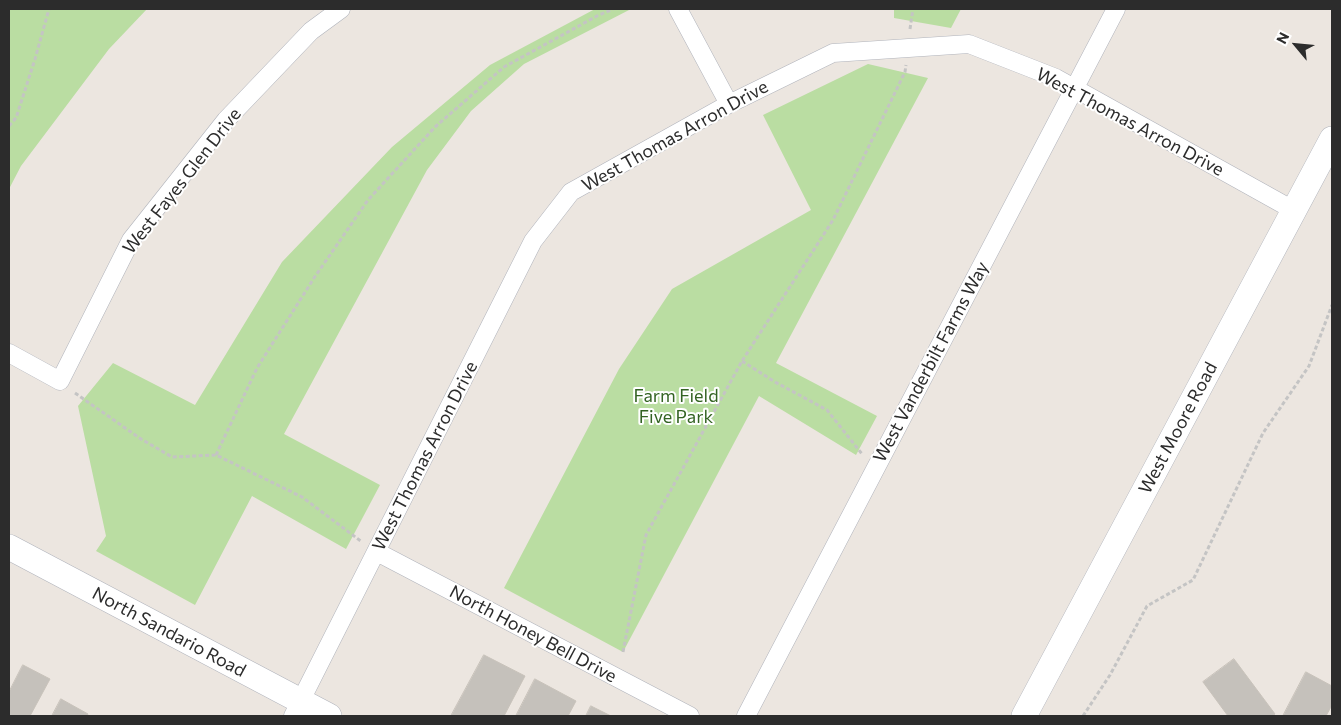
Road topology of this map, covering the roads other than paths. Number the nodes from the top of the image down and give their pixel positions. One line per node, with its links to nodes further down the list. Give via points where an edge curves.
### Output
1 (341, 9): 8 (street, West Fayes Glen Drive, via 311,31 226,120 131,240 60,381)
2 (678, 9): 5 (street)
3 (1116, 9): 4 (street, West Vanderbilt Farms Way)
4 (1074, 88): 5 (street, West Thomas Arron Drive, via 970,44 834,52); 7 (street, West Thomas Arron Drive); 14 (street, West Vanderbilt Farms Way)
5 (729, 104): 10 (street, West Thomas Arron Drive, via 571,192 533,241)
6 (1332, 139): 7 (street, West Moore Road)
7 (1294, 210): 15 (street, West Moore Road)
8 (9, 353)
9 (9, 547): 11 (street, North Sandario Road)
10 (377, 552): 11 (street, West Thomas Arron Drive); 13 (street, North Honey Bell Drive)
11 (297, 709): 12 (street, North Sandario Road)
12 (329, 716)
13 (690, 716)
14 (746, 716)
15 (1024, 716)

